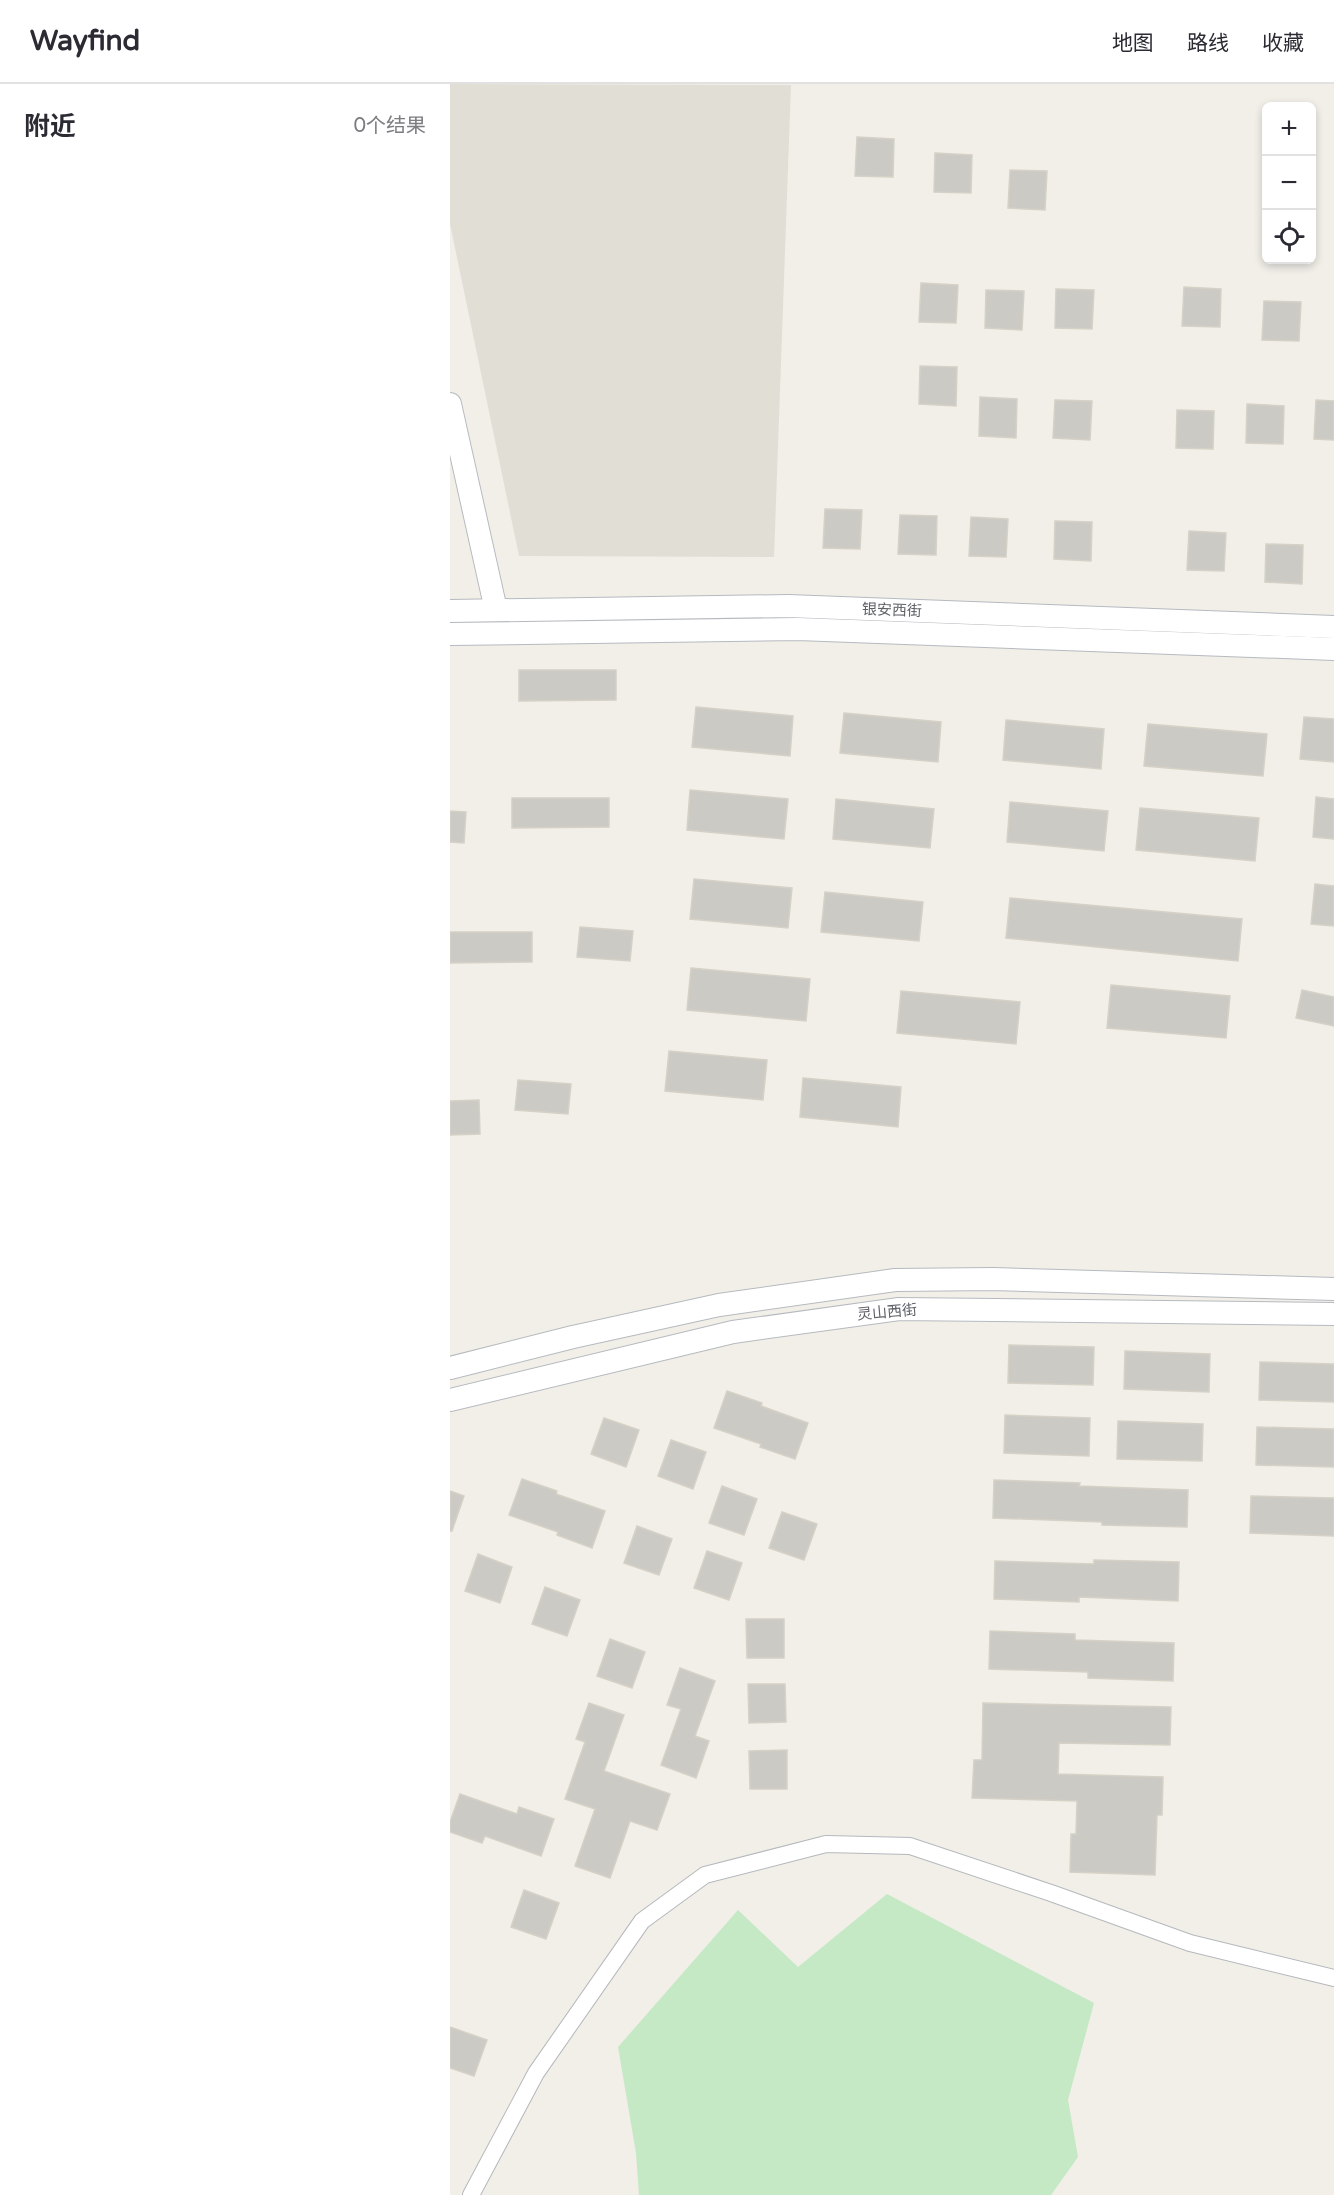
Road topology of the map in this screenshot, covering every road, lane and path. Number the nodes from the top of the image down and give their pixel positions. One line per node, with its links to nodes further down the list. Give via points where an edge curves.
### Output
1 (450, 404): 2 (main road)
2 (496, 610): 3 (main road, 银安西街); 4 (main road, 银安西街, via 788,606)
3 (450, 611)
4 (1334, 627)
5 (450, 634): 6 (main road, 银安西街, via 798,629)
6 (1334, 650)
7 (1334, 1289): 9 (main road, 灵山西街, via 993,1279 895,1280 719,1305)
8 (1334, 1314): 10 (main road, 灵山西街, via 899,1309 734,1332)
9 (450, 1368)
10 (450, 1400)
11 (1334, 1978): 12 (street, via 1190,1943 910,1846 826,1844 705,1875 642,1921 536,2073)
12 (471, 2195)

